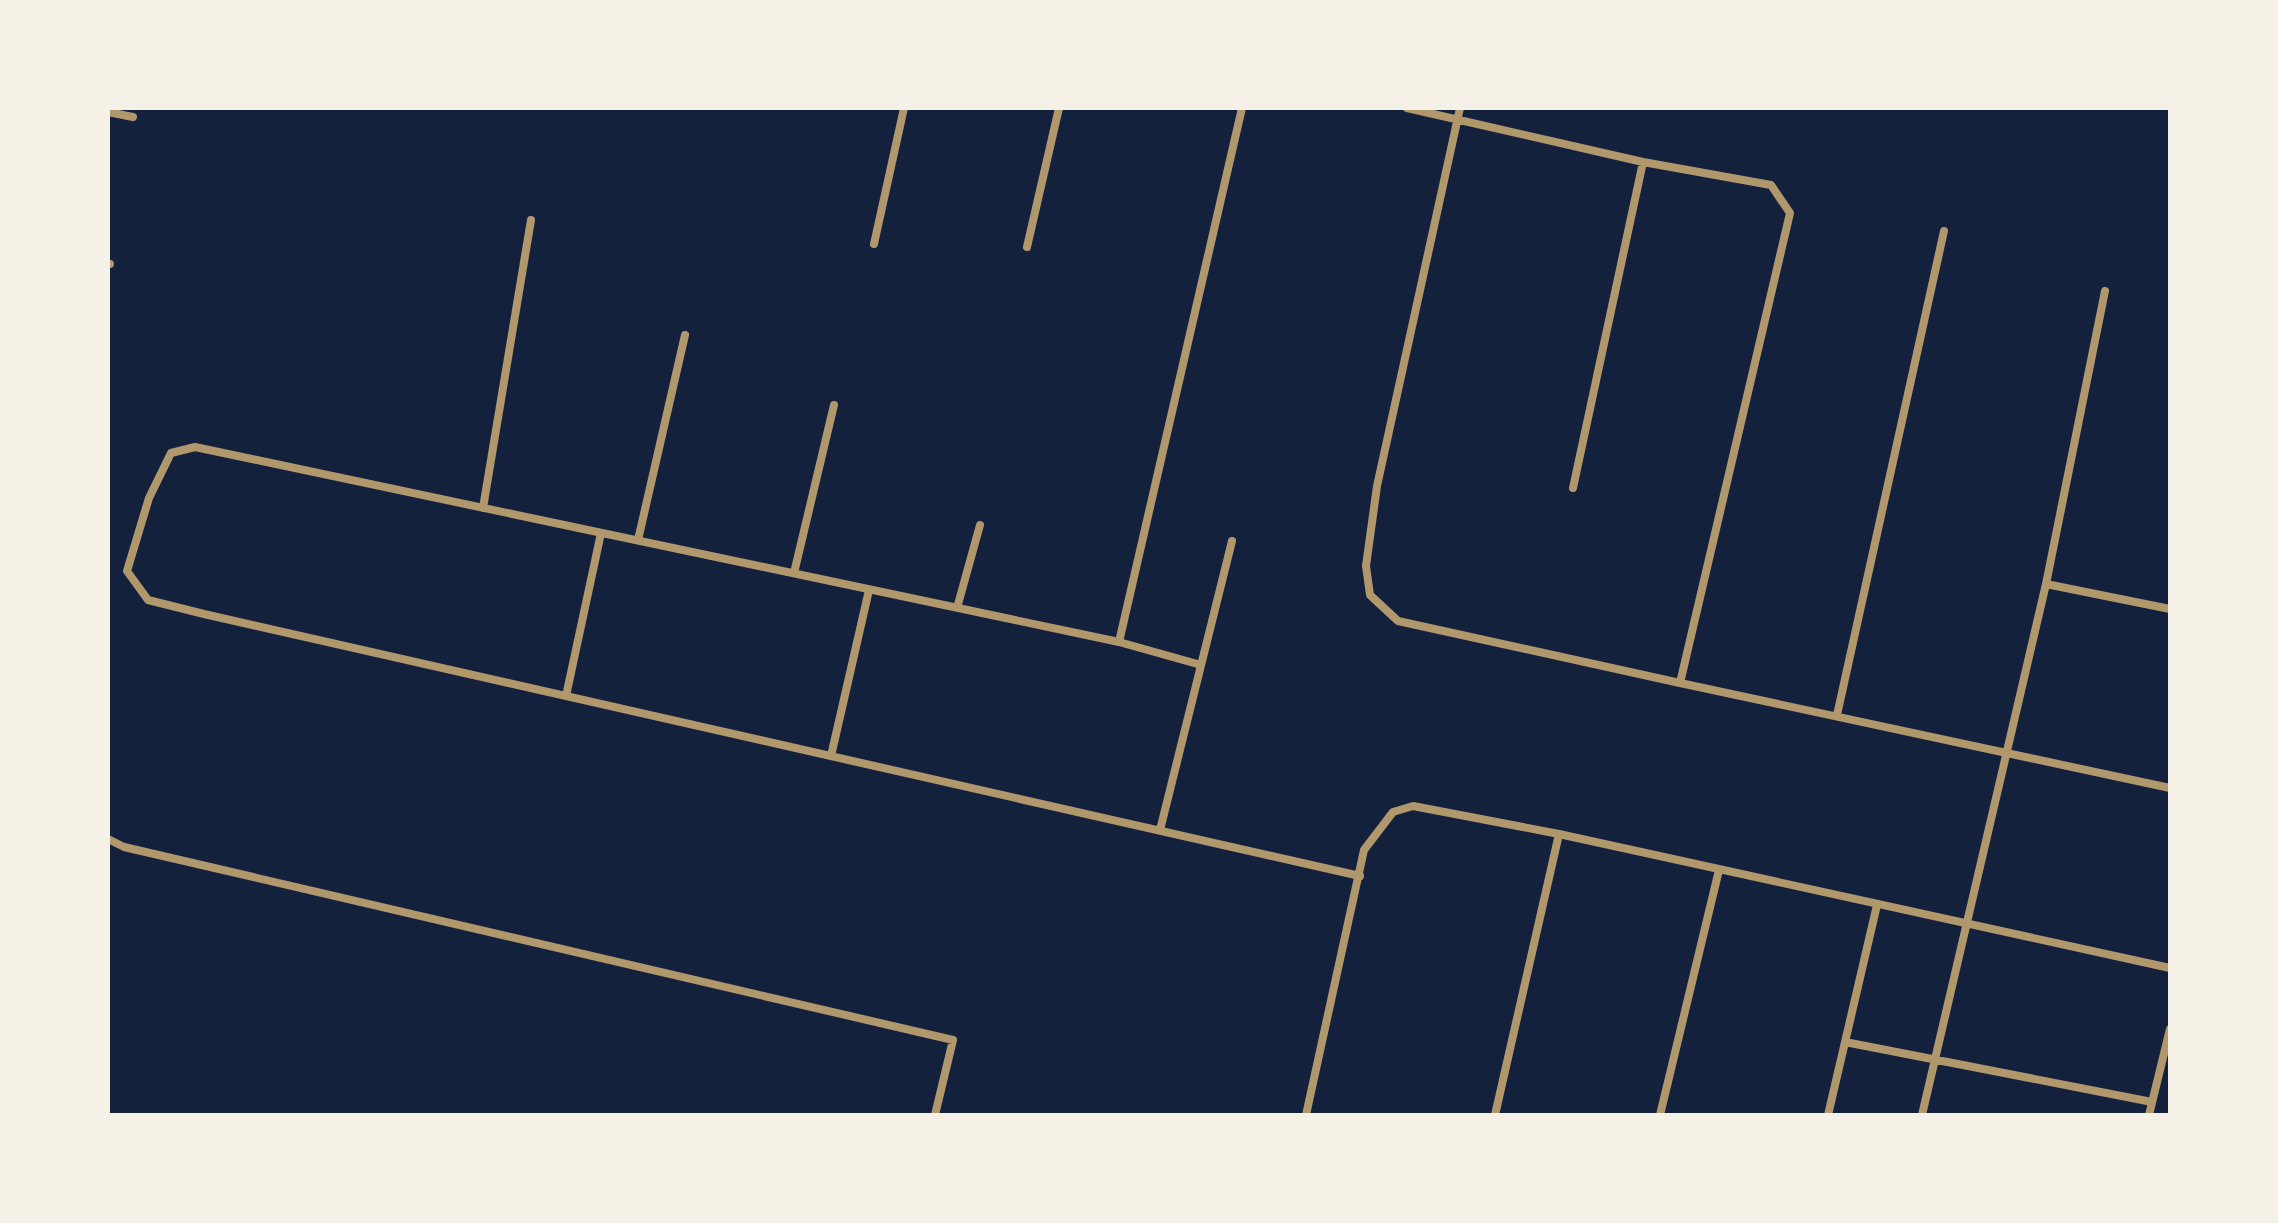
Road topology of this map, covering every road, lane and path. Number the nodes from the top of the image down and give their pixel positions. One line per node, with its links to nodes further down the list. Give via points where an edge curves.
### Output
1 (904, 108): 12 (street)
2 (1059, 108): 13 (street)
3 (1242, 108): 28 (street)
4 (1407, 108): 8 (street)
5 (1460, 108): 8 (street)
6 (108, 112): 7 (street)
7 (133, 117)
8 (1457, 119): 9 (street); 30 (street, via 1377,486 1366,566 1370,595 1398,621)
9 (1643, 162): 17 (street); 30 (street, via 1771,185 1790,213)
10 (531, 220): 18 (street)
11 (1944, 231): 32 (street)
12 (874, 244)
13 (1027, 247)
14 (2105, 291): 24 (street)
15 (685, 335): 21 (street)
16 (834, 405): 23 (street)
17 (1573, 488)
18 (483, 508): 20 (street); 31 (street, via 195,447 171,453 149,498 127,571 148,600)
19 (980, 525): 26 (street)
20 (601, 533): 21 (street); 31 (street)
21 (638, 540): 23 (street)
22 (1232, 541): 29 (street)
23 (794, 573): 25 (street)
24 (2046, 584): 27 (street); 33 (street)
25 (869, 590): 26 (street); 34 (street)
26 (957, 608): 28 (street)
27 (2170, 609)
28 (1119, 642): 29 (street)
29 (1201, 665): 36 (street)
30 (1680, 683): 32 (street)
31 (566, 696): 34 (street)
32 (1837, 715): 33 (street)
33 (2004, 752): 35 (street); 42 (street)
34 (831, 756): 36 (street)
35 (2170, 788)
36 (1160, 830): 40 (street)
37 (1559, 834): 39 (street); 40 (street, via 1413,806 1386,820 1364,850); 50 (street)
38 (108, 839): 48 (street, via 124,847 953,1040)
39 (1719, 870): 41 (street); 51 (street)
40 (1360, 876): 49 (street)
41 (1877, 905): 42 (street); 45 (street)
42 (1964, 924): 43 (street); 46 (street)
43 (2170, 968)
44 (2170, 1029): 47 (street)
45 (1845, 1042): 46 (street); 52 (street)
46 (1933, 1061): 47 (street); 53 (street)
47 (2152, 1102): 54 (street)
48 (935, 1115)
49 (1306, 1115)
50 (1495, 1115)
51 (1660, 1115)
52 (1828, 1115)
53 (1922, 1115)
54 (2149, 1115)

